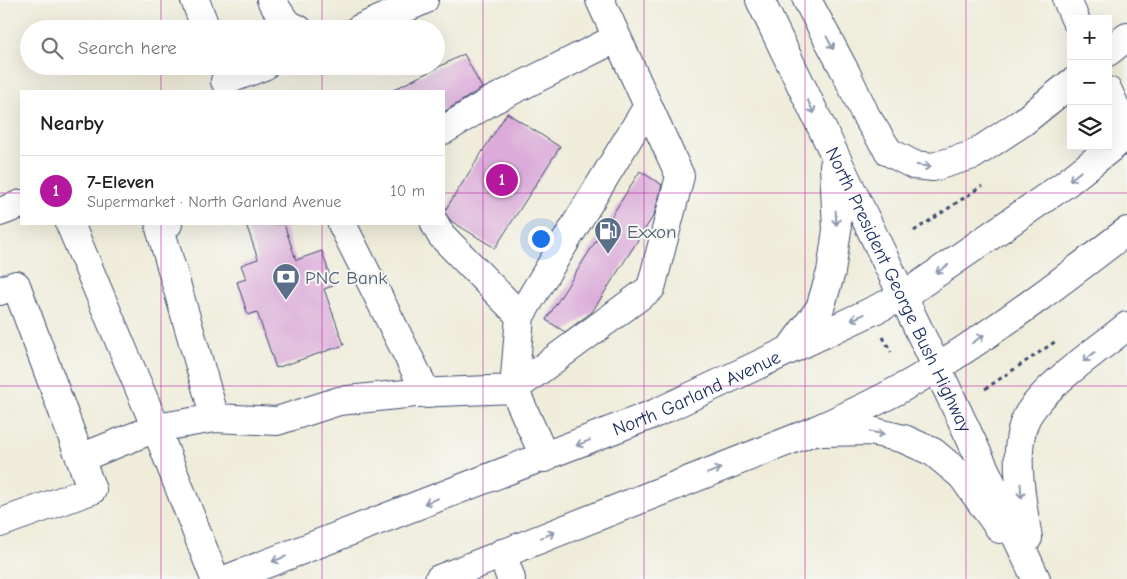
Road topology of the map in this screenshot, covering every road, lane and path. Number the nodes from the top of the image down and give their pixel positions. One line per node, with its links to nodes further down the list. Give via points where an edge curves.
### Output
1 (195, 0): 9 (main road)
2 (271, 0): 10 (main road)
3 (424, 0): 11 (main road)
4 (600, 0): 13 (main road)
5 (760, 0): 22 (main road, North President George Bush Highway, one-way to 22)
6 (807, 0): 17 (main road, one-way to 17, via 866,116 889,152 914,165 933,167 973,155 1023,122)
7 (1067, 0): 8 (main road)
8 (1073, 15)
9 (203, 20)
10 (284, 20)
11 (379, 20)
12 (1127, 37): 14 (main road)
13 (617, 38): 19 (main road); 20 (main road, via 491,101)
14 (1112, 49)
15 (236, 75): 16 (main road)
16 (224, 79)
17 (1067, 86)
18 (1112, 100): 21 (main road)
19 (648, 106): 32 (main road); 38 (main road, via 680,176 651,288)
20 (445, 129)
21 (1127, 133): 31 (main road, North Garland Avenue, one-way to 31, via 1064,185)
22 (833, 152): 31 (main road, North President George Bush Highway); 35 (main road, one-way to 35, via 837,230 831,272 820,308)
23 (20, 204): 24 (main road)
24 (0, 212)
25 (70, 225): 41 (main road)
26 (166, 225): 40 (main road, via 160,228)
27 (342, 225): 39 (main road)
28 (436, 225): 32 (main road)
29 (1127, 231): 37 (main road, one-way to 29, via 1059,284)
30 (0, 291): 43 (main road, via 16,285)
31 (902, 297): 35 (main road, North Garland Avenue, one-way to 35); 37 (main road, North President George Bush Highway)
32 (520, 316): 38 (main road)
33 (1127, 326): 51 (main road, one-way to 51, via 1047,392 1028,414 1018,452 1022,503)
34 (879, 330): 36 (path)
35 (789, 349): 44 (main road, North Garland Avenue, one-way to 44, via 656,414)
36 (891, 352)
37 (938, 367): 42 (main road, via 850,415); 51 (main road, North President George Bush Highway)
38 (514, 389): 39 (main road); 44 (main road)
39 (426, 394): 40 (main road, via 339,400 276,421)
40 (216, 418): 41 (main road)
41 (156, 428): 43 (main road); 47 (main road)
42 (811, 432): 46 (main road, one-way to 42); 51 (main road, one-way to 51, via 871,431 904,439 932,452 962,476)
43 (80, 458): 45 (main road, via 92,490)
44 (545, 458): 48 (main road, North Garland Avenue, one-way to 48)
45 (0, 523)
46 (502, 553): 49 (main road); 50 (main road)
47 (214, 579)
48 (227, 579)
49 (439, 579)
50 (511, 579)
51 (1036, 579)

